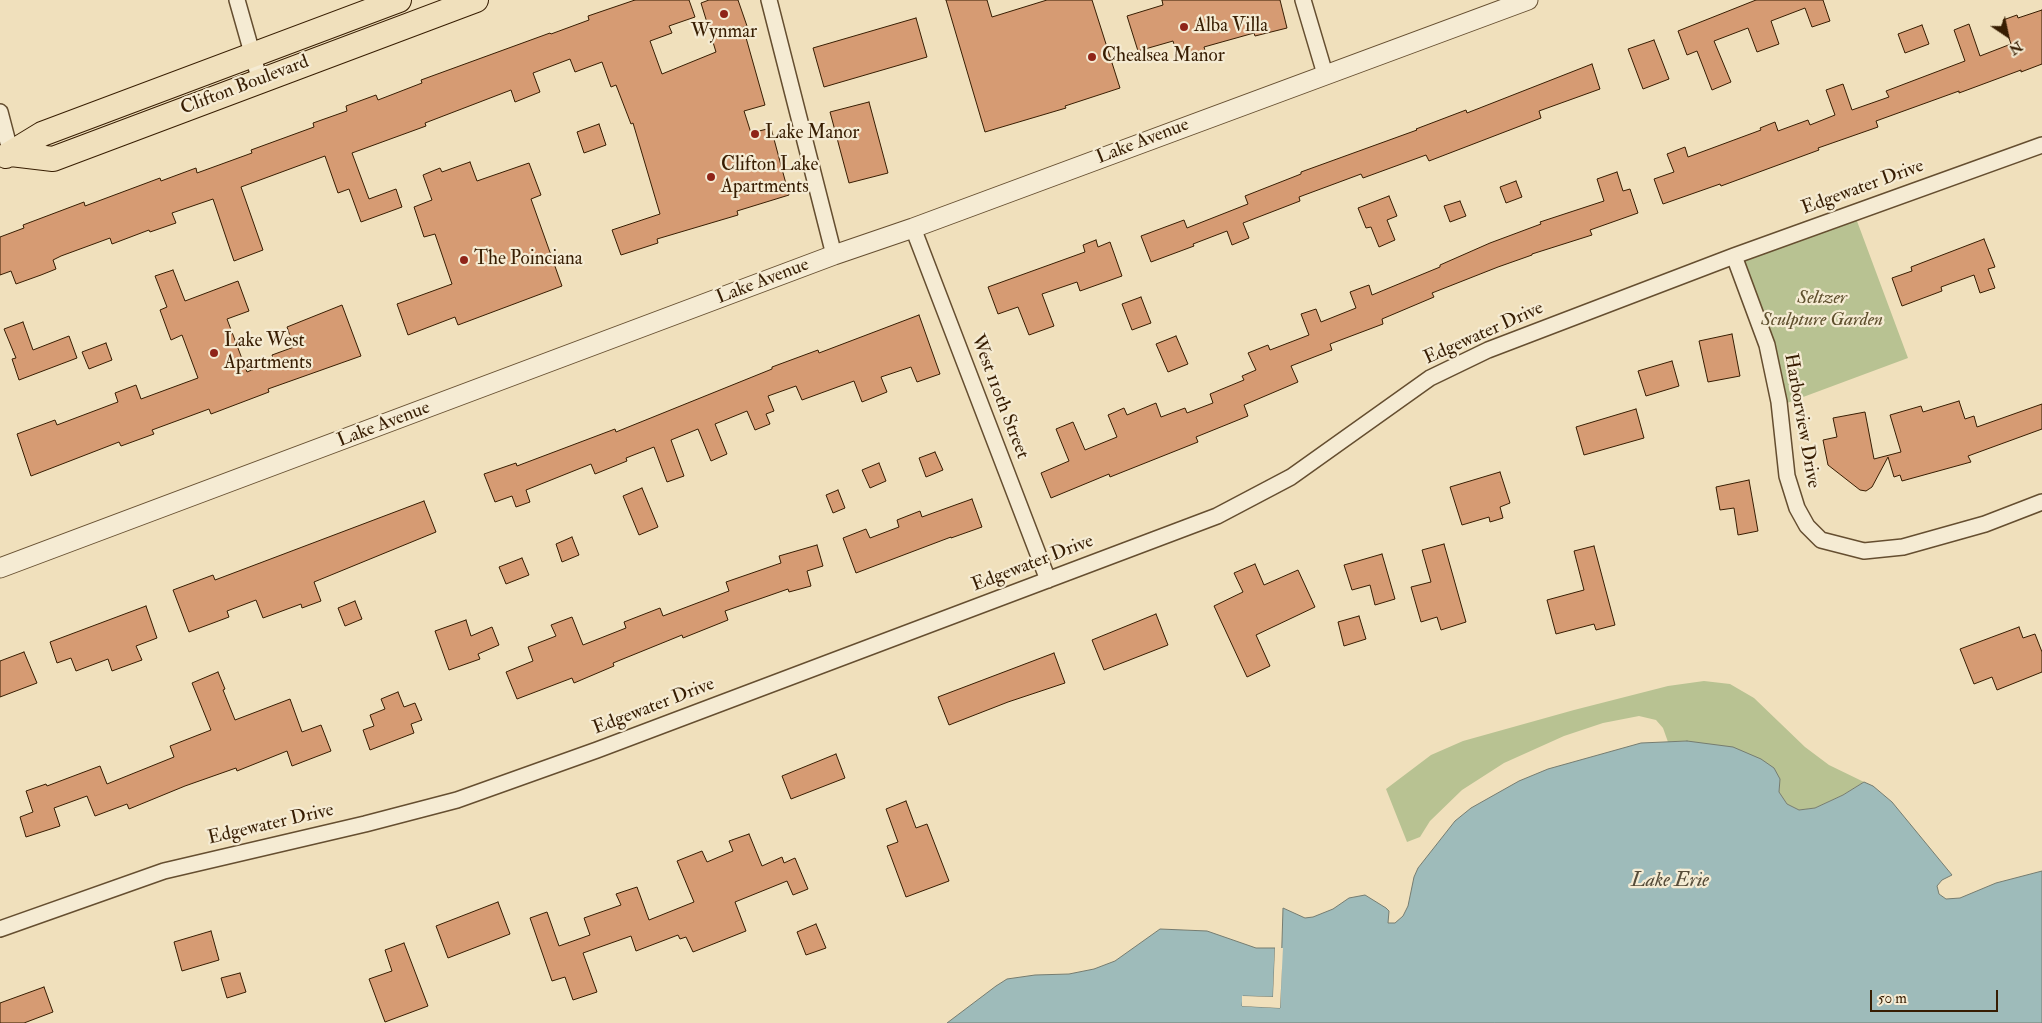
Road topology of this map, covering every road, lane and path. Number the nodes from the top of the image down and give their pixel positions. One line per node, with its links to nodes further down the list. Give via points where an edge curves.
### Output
1 (237, 0): 7 (street)
2 (399, 0): 7 (main road, Clifton Boulevard)
3 (476, 0): 9 (main road, Clifton Boulevard)
4 (769, 0): 14 (street)
5 (1303, 0): 8 (street)
6 (1528, 0): 8 (street, Lake Avenue)
7 (252, 55): 9 (street); 12 (main road, Clifton Boulevard, via 42,134)
8 (1325, 74): 13 (street, Lake Avenue)
9 (260, 81): 12 (main road, Clifton Boulevard, via 53,159)
10 (0, 112): 12 (street)
11 (2042, 145): 15 (street, Edgewater Drive)
12 (6, 156)
13 (914, 228): 14 (street, Lake Avenue); 18 (street, West 110th Street)
14 (834, 255): 17 (street, Lake Avenue)
15 (1734, 256): 16 (street, Harborview Drive, via 1766,346 1779,402 1786,476 1807,526 1821,540 1864,551 1903,547 1985,524); 18 (street, Edgewater Drive, via 1488,350 1430,378 1292,477 1218,516)
16 (2042, 502)
17 (0, 568)
18 (1048, 580): 19 (street, Edgewater Drive, via 457,800 164,871)
19 (0, 929)

